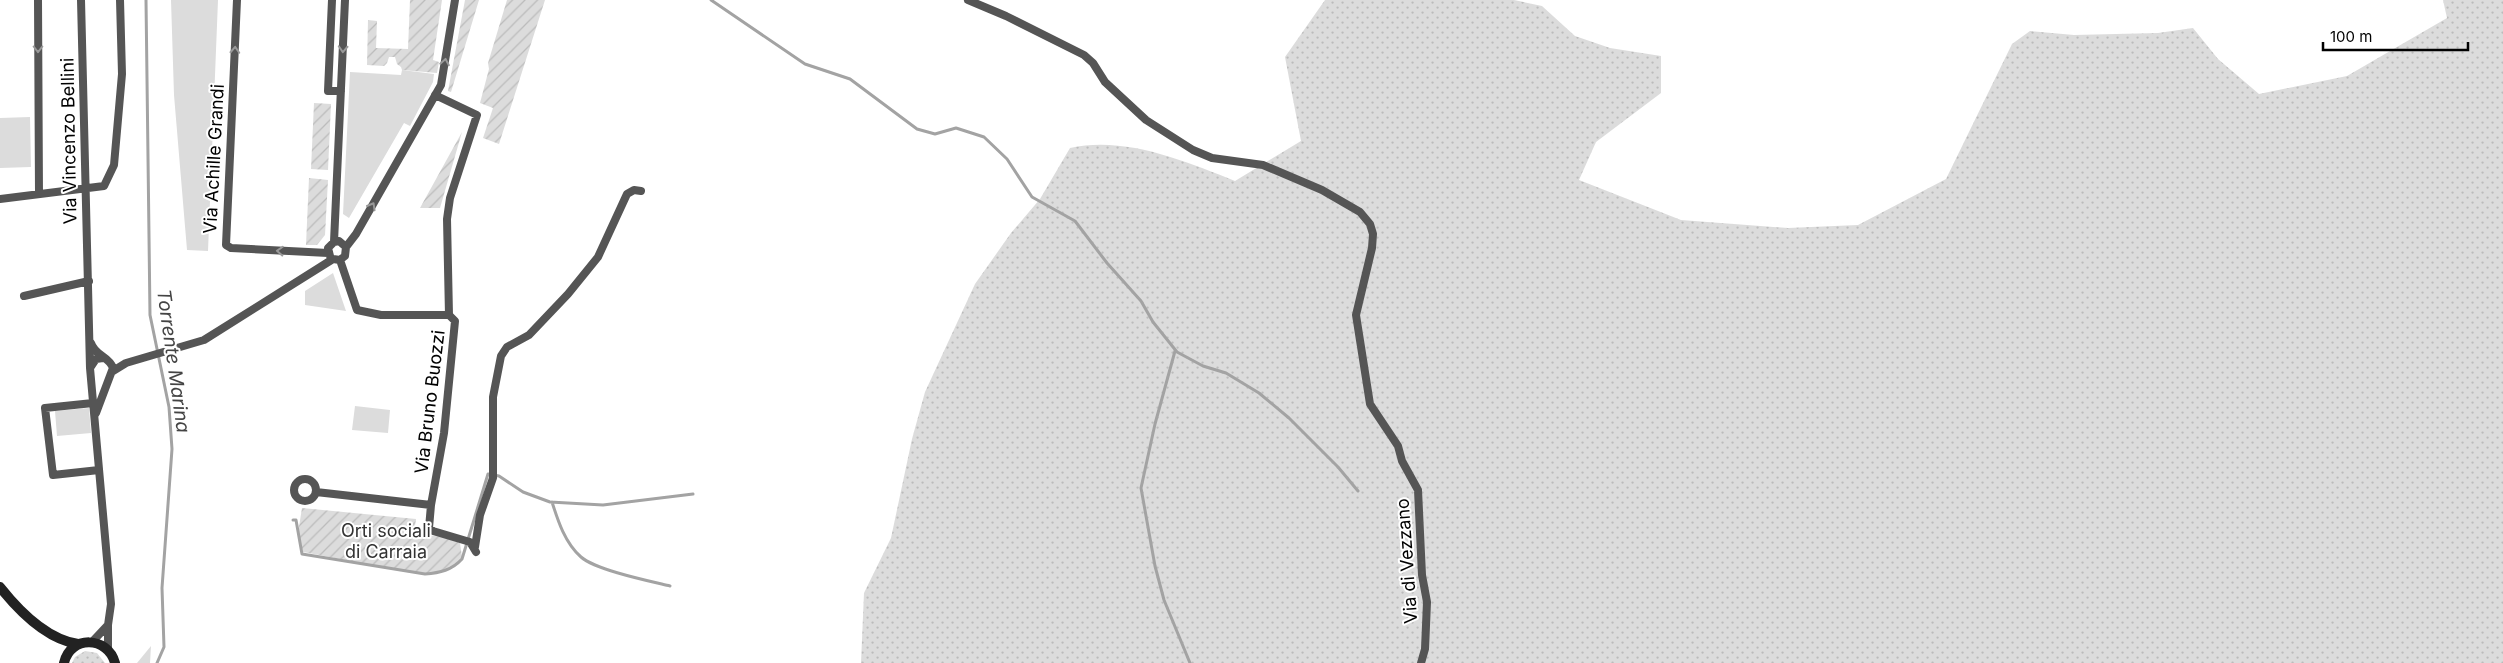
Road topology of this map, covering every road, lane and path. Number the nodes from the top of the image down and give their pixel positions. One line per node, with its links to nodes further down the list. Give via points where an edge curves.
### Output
1 (38, 0): 13 (street, one-way to 13)
2 (81, 0): 11 (street, Via Vincenzo Bellini)
3 (120, 0): 11 (street, via 122,74 114,165 104,186)
4 (237, 0): 17 (street, Via Achille Grandi, one-way to 4, via 226,245)
5 (332, 0): 9 (street, via 328,91)
6 (345, 0): 9 (street, one-way to 9)
7 (455, 0): 10 (street, one-way to 7, via 441,85)
8 (968, 0): 39 (street, Via di Vezzano, via 1084,55 1105,82 1146,120 1192,150 1212,158 1271,168 1322,190 1360,212 1370,224 1372,248 1356,315 1370,404 1398,446 1418,490 1422,575 1428,602)
9 (341, 91): 15 (street)
10 (435, 95): 16 (street, one-way to 10); 20 (street, Via Bruno Buozzi, via 477,115 450,198 447,219)
11 (84, 189): 13 (street); 18 (street, Via Vincenzo Bellini)
12 (641, 191): 30 (street, Via Bruno Buozzi, via 627,194 598,256 568,294 529,335 507,347 501,356 493,397 493,478 480,516 476,549 463,539 432,532 429,522)
13 (39, 194): 14 (street)
14 (0, 199)
15 (334, 242): 16 (street, via 340,241); 17 (street, via 330,245)
16 (346, 247): 17 (street, via 346,253)
17 (334, 257): 20 (street, via 357,310 381,315); 23 (street, via 214,334 196,343)
18 (89, 281): 19 (street); 21 (street, Via Vincenzo Bellini)
19 (24, 296)
20 (449, 315): 30 (street, Via Bruno Buozzi, via 455,321 454,339 444,433)
21 (90, 339): 22 (street, via 93,349); 24 (street, Via Vincenzo Bellini)
22 (107, 360): 23 (street); 24 (street, via 96,359); 25 (street)
23 (127, 362): 25 (street)
24 (90, 369): 25 (street, via 100,380 107,379); 26 (street, Via Vincenzo Bellini)
25 (112, 373): 27 (street, Via Vincenzo Bellini, via 100,399)
26 (93, 403): 27 (street, Via Vincenzo Bellini); 28 (street, via 46,408 53,475)
27 (94, 424): 28 (street, Via Vincenzo Bellini)
28 (99, 470): 32 (street, Via Vincenzo Bellini, via 111,604)
29 (316, 492): 30 (street)
30 (431, 505)
31 (0, 587): 33 (main road, via 17,607)
32 (108, 624): 34 (street); 36 (street, Via Vincenzo Bellini)
33 (53, 636): 35 (main road); 37 (main road)
34 (92, 642): 35 (main road); 36 (main road)
35 (78, 644): 37 (main road)
36 (108, 650): 38 (main road)
37 (65, 661)
38 (115, 663)
39 (1421, 663)

